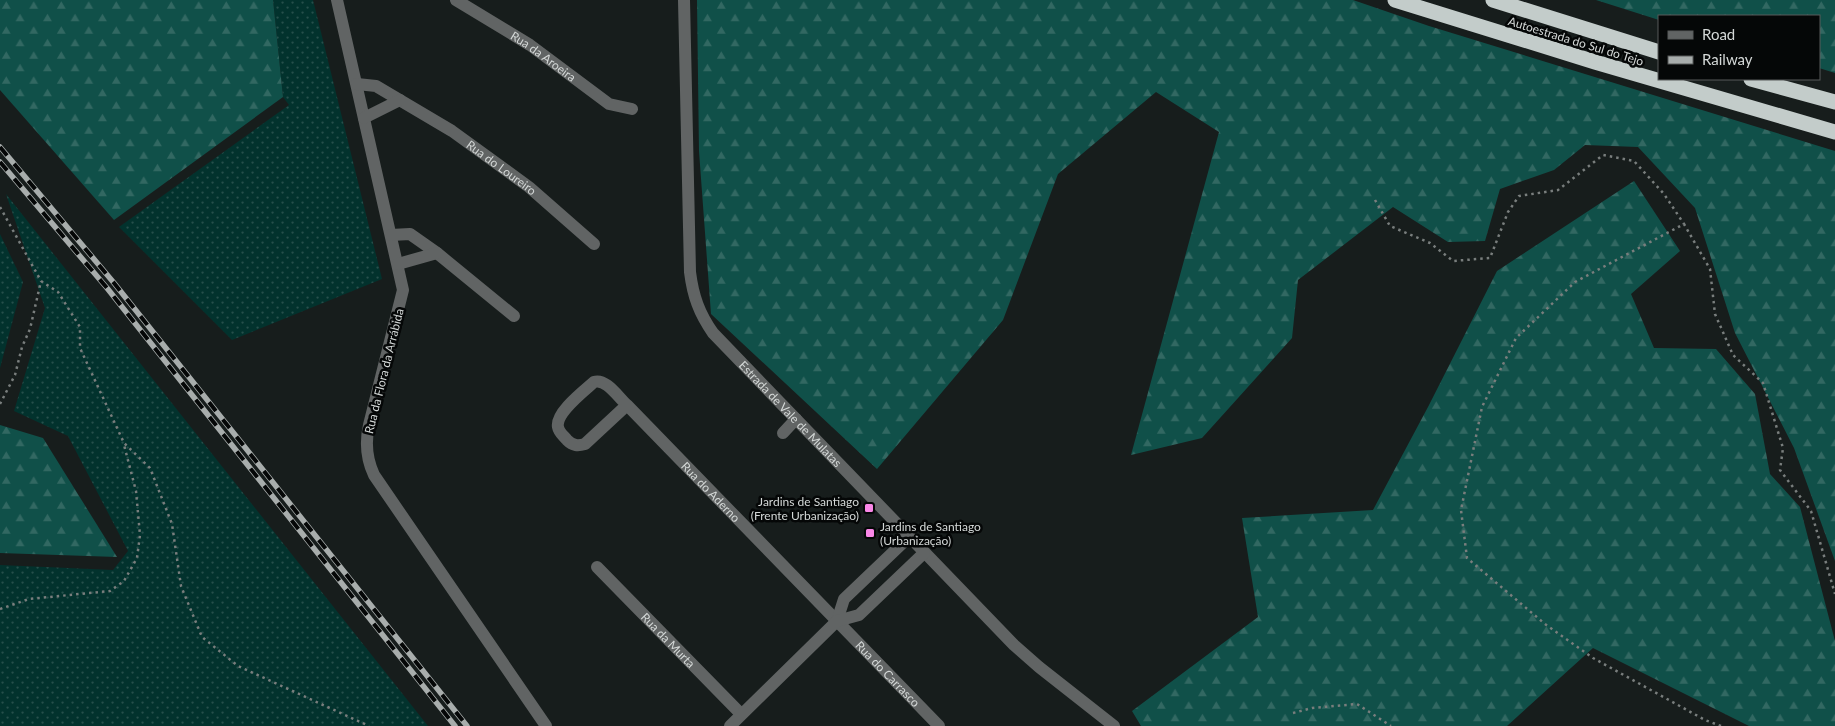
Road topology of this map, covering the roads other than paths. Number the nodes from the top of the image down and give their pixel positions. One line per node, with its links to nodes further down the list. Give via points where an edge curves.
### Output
1 (337, 0): 8 (street, Rua da Flora da Arrábida)
2 (456, 0): 11 (street, Rua da Aroeira, via 530,45 609,104)
3 (684, 0): 20 (street, Estrada de Vale de Mulatas, via 690,272 696,302 712,333)
4 (1395, 0): 13 (highway, Autoestrada do Sul do Tejo)
5 (1493, 0): 6 (highway, Autoestrada do Sul do Tejo)
6 (1658, 52)
7 (1754, 80): 10 (highway)
8 (357, 84): 9 (street, Rua do Loureiro, via 376,86); 12 (street, Rua da Flora da Arrábida)
9 (400, 100): 12 (street); 15 (street, Rua do Loureiro, via 500,165)
10 (1835, 102)
11 (632, 109)
12 (364, 118): 14 (street, Rua da Flora da Arrábida)
13 (1835, 132)
14 (391, 235): 16 (street, via 410,234); 17 (street, Rua da Flora da Arrábida)
15 (594, 244)
16 (437, 253): 17 (street); 18 (street)
17 (398, 264): 29 (street, Rua da Flora da Arrábida, via 402,299 367,434 371,468)
18 (514, 316)
19 (627, 405): 19 (street, Rua do Aderno, via 605,383 595,381 560,414 559,430 570,443 586,444); 27 (street, Rua do Aderno)
20 (796, 419): 21 (street); 22 (street, Estrada de Vale de Mulatas)
21 (783, 432)
22 (909, 537): 23 (street, Estrada de Vale de Mulatas); 24 (street)
23 (924, 553): 26 (street); 32 (street, Estrada de Vale de Mulatas, via 1014,645)
24 (889, 556): 26 (street); 27 (street, via 844,600)
25 (597, 567): 28 (street, Rua da Murta)
26 (904, 572): 27 (street, via 859,615)
27 (837, 622): 28 (street); 31 (street, Rua do Carrasco)
28 (741, 714): 30 (street)
29 (546, 726)
30 (730, 726)
31 (939, 726)
32 (1114, 726)

